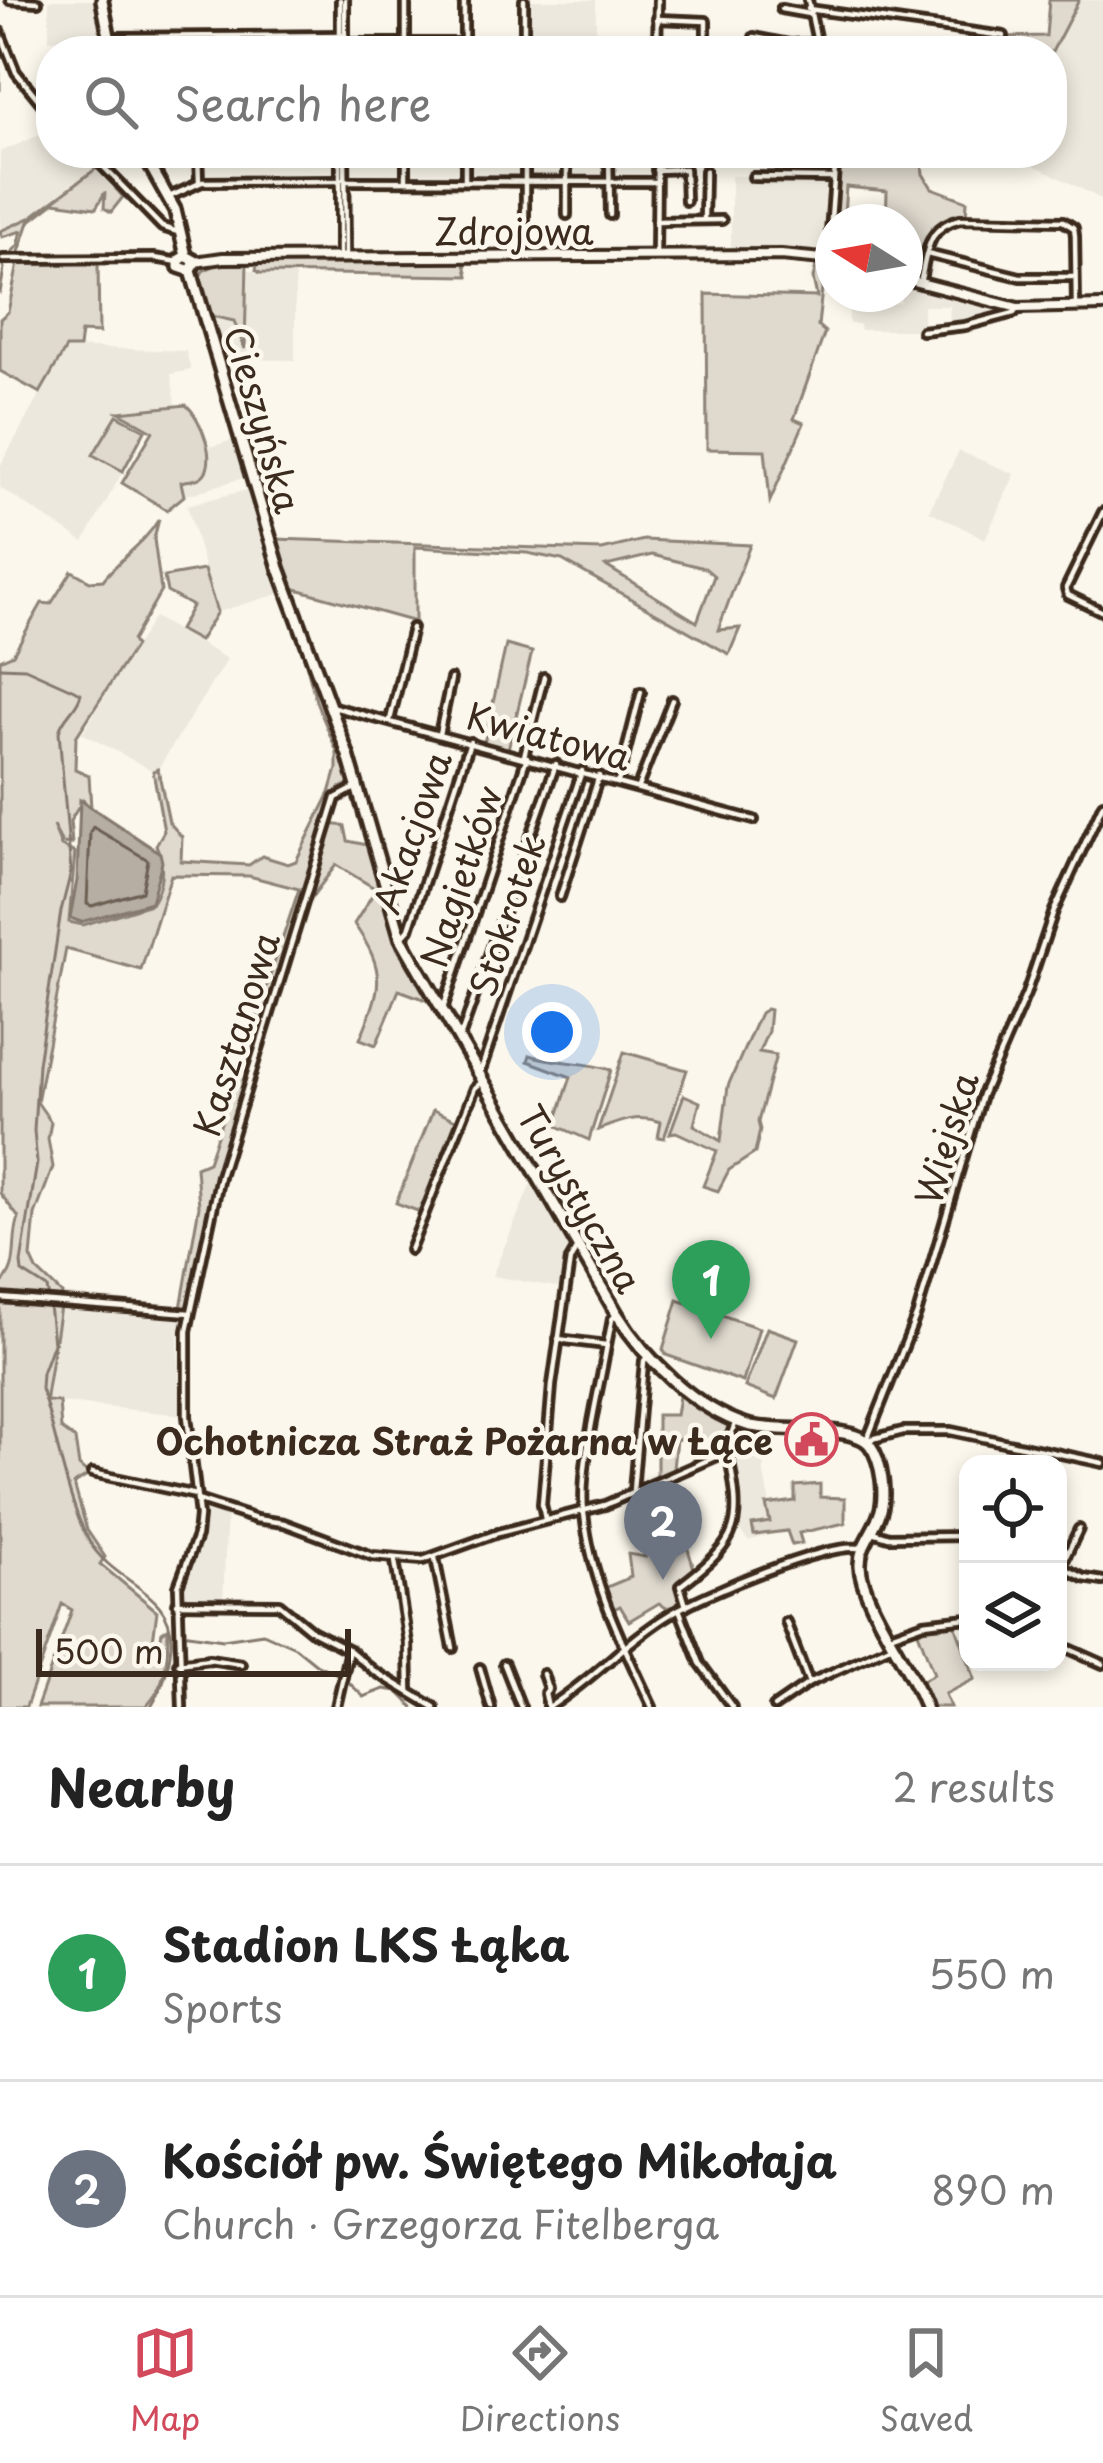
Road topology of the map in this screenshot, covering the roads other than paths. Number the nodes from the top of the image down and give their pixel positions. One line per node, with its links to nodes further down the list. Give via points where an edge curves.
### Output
1 (10, 0): 9 (street)
2 (103, 0): 14 (main road)
3 (342, 0): 15 (street)
4 (406, 0): 16 (street)
5 (464, 0): 17 (street)
6 (524, 0): 18 (street)
7 (658, 0): 12 (street)
8 (808, 0): 11 (street)
9 (38, 2)
10 (781, 9): 11 (street)
11 (809, 11): 21 (street); 22 (street)
12 (657, 19): 19 (street); 20 (street, via 706,21)
13 (0, 32): 23 (street)
14 (110, 36)
15 (343, 36)
16 (406, 36)
17 (464, 36)
18 (524, 36)
19 (657, 36)
20 (706, 36)
21 (815, 36)
22 (1004, 36)
23 (36, 97)
24 (105, 168): 54 (street, via 159,224)
25 (152, 168): 46 (main road, Cieszyńska)
26 (198, 168): 45 (street)
27 (343, 168): 41 (street)
28 (406, 168): 39 (street)
29 (465, 168): 38 (street)
30 (525, 168): 40 (street)
31 (567, 168): 42 (street)
32 (610, 168): 43 (street)
33 (834, 168): 37 (street)
34 (656, 170): 44 (street); 47 (street, via 685,169)
35 (705, 171): 52 (street)
36 (753, 177): 37 (street)
37 (833, 178): 48 (street)
38 (465, 179): 39 (street); 40 (street)
39 (406, 180): 41 (street)
40 (525, 180): 42 (street); 56 (street)
41 (343, 181): 45 (street); 58 (street)
42 (567, 182): 43 (street); 49 (street)
43 (610, 182): 44 (street); 50 (street)
44 (656, 182): 51 (street)
45 (199, 184): 46 (street)
46 (170, 197): 54 (main road, Cieszyńska)
47 (686, 201)
48 (832, 204)
49 (567, 214)
50 (610, 215)
51 (656, 220): 52 (street); 57 (street)
52 (704, 220): 53 (street)
53 (722, 220)
54 (178, 229): 61 (main road, Cieszyńska)
55 (927, 254): 62 (street); 63 (street, via 1020,277); 63 (street, via 932,234 960,219 1064,221 1074,228)
56 (525, 256): 57 (street, Zdrojowa); 58 (street, Zdrojowa)
57 (656, 256): 59 (street, Zdrojowa)
58 (343, 257): 61 (street, Zdrojowa)
59 (815, 257)
60 (3, 259): 61 (street)
61 (188, 263): 70 (main road, Cieszyńska)
62 (923, 271)
63 (1075, 277): 67 (street)
64 (923, 284): 66 (street)
65 (1103, 306): 67 (street)
66 (1018, 308): 67 (street); 68 (street)
67 (1076, 308)
68 (922, 332)
69 (1103, 512): 71 (street, via 1066,588)
70 (284, 583): 77 (main road, Turystyczna)
71 (1103, 612)
72 (412, 628): 78 (street)
73 (544, 676): 81 (street, Nagietków)
74 (451, 679): 79 (street)
75 (641, 692): 85 (street)
76 (672, 700): 87 (street)
77 (330, 706): 78 (street, Kwiatowa); 86 (main road, Turystyczna)
78 (390, 720): 79 (street, Kwiatowa)
79 (439, 734): 80 (street, Kwiatowa)
80 (470, 742): 81 (street, Kwiatowa); 91 (street, Akacjowa)
81 (525, 756): 82 (street, Kwiatowa); 92 (street, Nagietków)
82 (556, 764): 83 (street, Kwiatowa); 93 (street)
83 (582, 771): 84 (street, Kwiatowa); 94 (street, Stokrotek)
84 (599, 776): 85 (street, Kwiatowa); 90 (street)
85 (619, 782): 87 (street, Kwiatowa)
86 (357, 787): 91 (main road, Turystyczna); 98 (street, Kasztanowa, via 336,798 220,1176)
87 (638, 787): 89 (street, Kwiatowa)
88 (1103, 804): 104 (street, Wiejska, via 982,1095 917,1314)
89 (754, 820)
90 (560, 896)
91 (400, 938): 92 (main road, Turystyczna)
92 (440, 1009): 93 (main road, Turystyczna)
93 (458, 1039): 94 (main road, Turystyczna)
94 (480, 1078): 95 (main road, Turystyczna); 96 (street, Turystyczna)
95 (579, 1247): 99 (main road, Turystyczna); 100 (street)
96 (410, 1250)
97 (0, 1298): 98 (street)
98 (190, 1313): 109 (street, Kasztanowa, via 187,1416)
99 (617, 1313): 101 (street); 102 (main road, Turystyczna)
100 (557, 1339): 101 (street); 111 (street)
101 (607, 1345): 110 (street)
102 (648, 1355): 103 (main road, Turystyczna); 108 (street)
103 (736, 1421): 104 (main road, Turystyczna); 105 (street)
104 (867, 1440): 106 (street, via 951,1431); 113 (main road, via 882,1492)
105 (728, 1450): 108 (street); 122 (street, via 735,1530 680,1586)
106 (1103, 1463)
107 (92, 1473): 109 (street)
108 (633, 1491): 110 (street)
109 (197, 1498): 117 (street); 121 (street, Kasztanowa, via 199,1528)
110 (583, 1508): 111 (street); 127 (street, via 596,1576)
111 (545, 1519): 116 (street)
112 (1079, 1529): 118 (street)
113 (871, 1531): 114 (street); 115 (main road)
114 (959, 1536)
115 (862, 1549): 122 (street, via 808,1556); 125 (main road, via 862,1576)
116 (435, 1558): 117 (street); 126 (street)
117 (395, 1561): 137 (street)
118 (1062, 1563)
119 (1067, 1570): 120 (street)
120 (1103, 1581)
121 (177, 1603): 129 (street, via 278,1604); 130 (street, Kasztanowa)
122 (683, 1608): 127 (street); 145 (street, via 700,1663)
123 (959, 1619): 125 (street, via 924,1622)
124 (785, 1622): 136 (street)
125 (893, 1639): 136 (street); 147 (main road)
126 (453, 1648)
127 (623, 1648): 143 (street); 144 (street)
128 (1067, 1648): 133 (street)
129 (349, 1650): 137 (street); 139 (street)
130 (178, 1663): 131 (street); 138 (street, Kasztanowa)
131 (241, 1664)
132 (504, 1664): 142 (street)
133 (1103, 1664)
134 (480, 1668): 141 (street)
135 (543, 1674): 143 (street)
136 (809, 1683): 146 (street)
137 (409, 1692): 140 (street)
138 (182, 1707)
139 (336, 1707)
140 (434, 1707)
141 (491, 1707)
142 (520, 1707)
143 (549, 1707)
144 (652, 1707)
145 (733, 1707)
146 (774, 1707)
147 (925, 1707)

